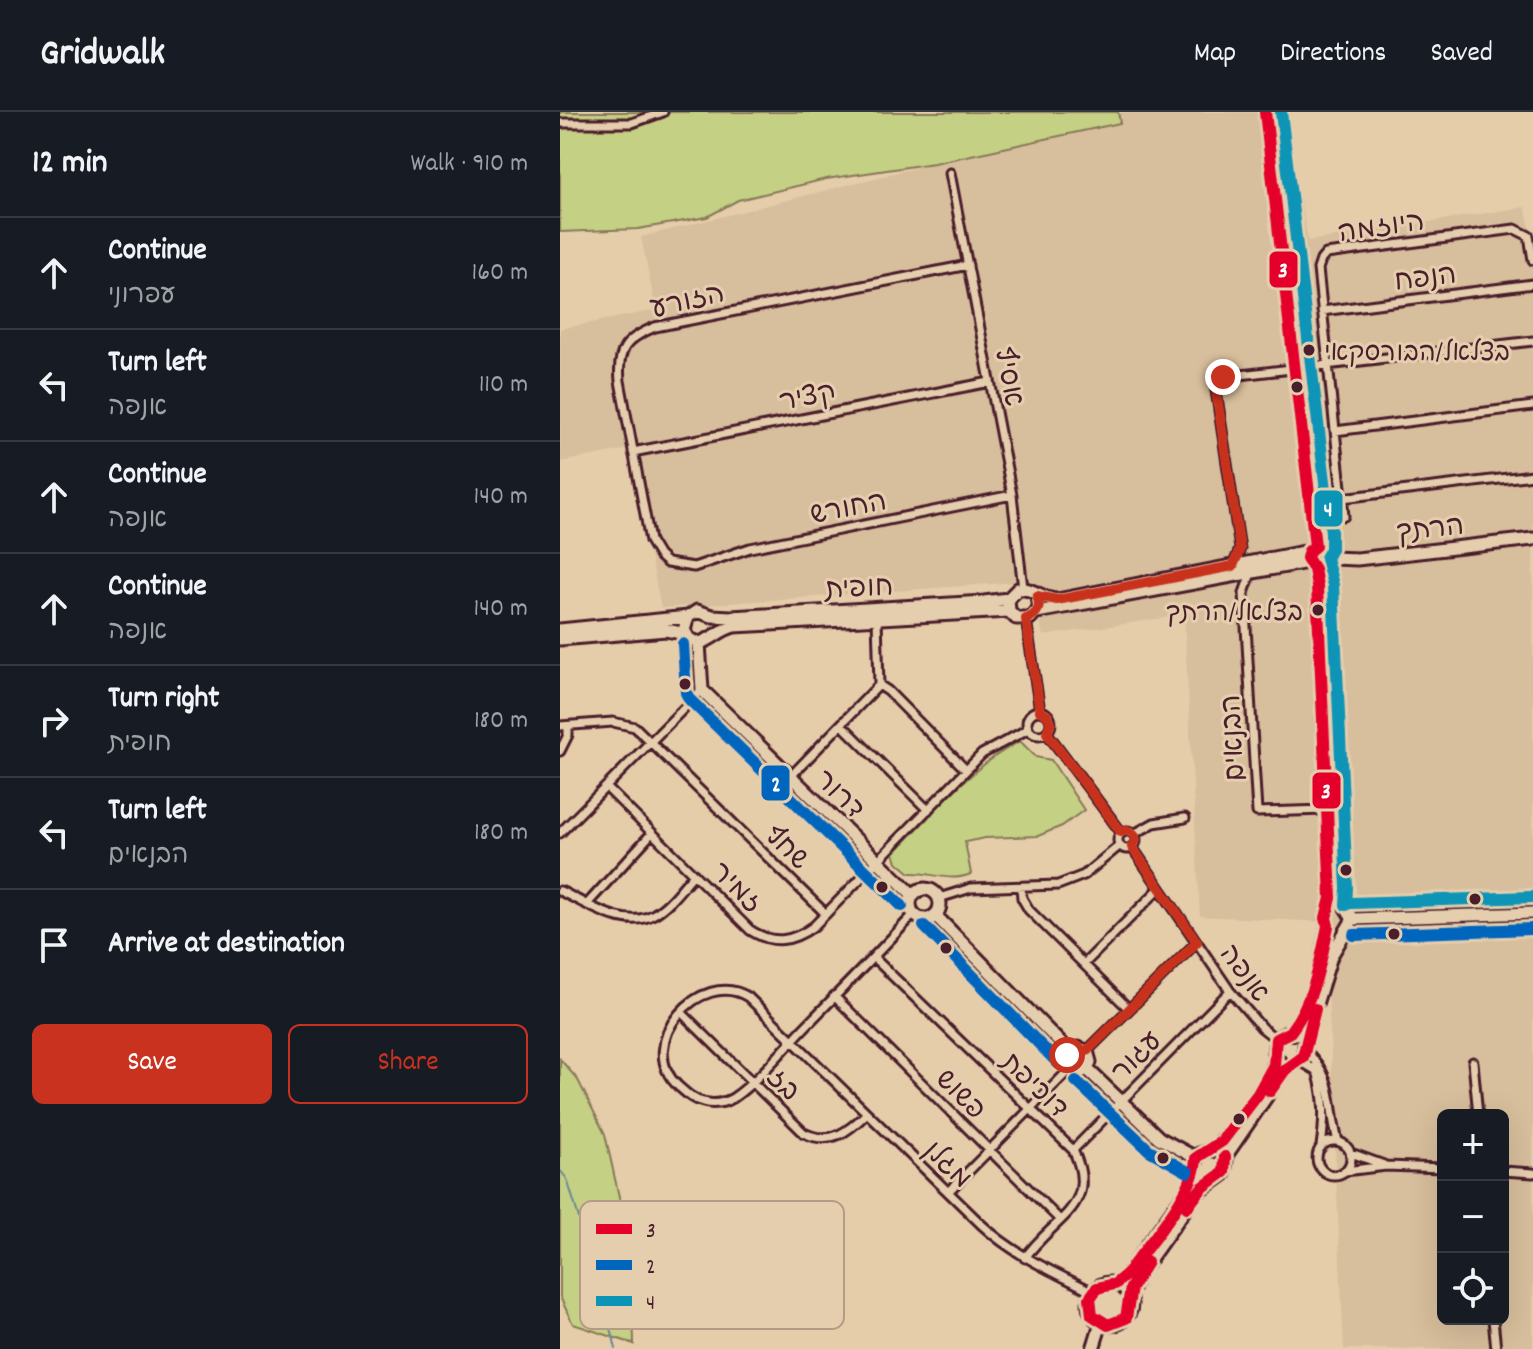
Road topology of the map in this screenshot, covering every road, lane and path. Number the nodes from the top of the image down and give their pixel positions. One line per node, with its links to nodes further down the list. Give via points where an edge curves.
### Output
1 (663, 112): 4 (street, via 632,123)
2 (1265, 112): 12 (street)
3 (1274, 112): 12 (street)
4 (560, 123)
5 (950, 173): 7 (street, אסיף)
6 (1533, 260): 9 (street, היוזמה, via 1529,236 1515,229 1326,254 1318,269)
7 (968, 265): 13 (street, אסיף); 16 (street, הזורע, via 643,332 626,345 618,362)
8 (1533, 284): 9 (street, הנפח)
9 (1322, 311): 11 (street, היוזמה)
10 (1533, 341): 11 (street)
11 (1328, 365): 12 (street); 15 (street, היוזמה)
12 (1300, 368): 22 (street, via 1223,377 1215,384); 23 (street)
13 (990, 382): 16 (street, קציר); 18 (street, אסיף)
14 (1533, 406): 15 (street)
15 (1335, 431): 19 (street, היוזמה)
16 (633, 452): 26 (street, הזורע, via 653,548 667,563)
17 (1533, 475): 19 (street)
18 (1012, 495): 26 (street, החורש, via 750,548); 29 (street, אסיף)
19 (1342, 498): 20 (street, היוזמה)
20 (1344, 516)
21 (1533, 539): 24 (street, הרתך)
22 (1240, 549): 25 (street); 27 (street)
23 (1314, 555): 24 (street, via 1332,552); 24 (street, הרתך, via 1320,571); 27 (street); 55 (street)
24 (1330, 563): 71 (street, via 1326,602 1336,856)
25 (1233, 566): 27 (street); 31 (street, via 1057,600)
26 (694, 567)
27 (1252, 567): 28 (street); 30 (street, הבנאים)
28 (1227, 577): 30 (street); 34 (street)
29 (1023, 588): 31 (street); 32 (street, via 1014,591)
30 (1244, 593): 55 (street, הבנאים, via 1257,812)
31 (1037, 596): 34 (street)
32 (1009, 605): 33 (street, חופית); 34 (street, via 1016,618); 36 (street, חופית)
33 (712, 616): 35 (street, via 697,611); 38 (street)
34 (1032, 616): 44 (street)
35 (688, 617): 37 (street); 39 (street)
36 (877, 618): 38 (street, חופית, via 734,626); 42 (street)
37 (560, 630)
38 (715, 633): 41 (street)
39 (686, 634): 40 (street, via 666,630); 41 (street)
40 (560, 639)
41 (699, 643): 43 (street)
42 (879, 685): 45 (street); 51 (street)
43 (702, 690): 49 (street); 52 (street, דרור)
44 (1040, 711): 47 (street, via 1030,715); 48 (street, via 1050,718)
45 (842, 725): 52 (street); 54 (street)
46 (564, 726): 49 (street, שחף, via 622,722); 50 (street, via 568,735)
47 (1028, 729): 48 (street, via 1036,735); 51 (street, זמיר, via 991,747)
48 (1047, 733): 57 (street)
49 (650, 742): 53 (street); 74 (street, שחף)
50 (560, 751)
51 (966, 770): 54 (street, זמיר)
52 (790, 777): 63 (street, דרור)
53 (606, 787): 58 (street); 59 (street, זמיר)
54 (928, 810): 63 (street, זמיר)
55 (1326, 810): 72 (street)
56 (1185, 818): 60 (street, via 1154,823)
57 (1121, 832): 60 (street); 61 (street)
58 (560, 833)
59 (652, 833): 64 (street, זמיר); 70 (street)
60 (1134, 834): 62 (street)
61 (1119, 846): 62 (street); 65 (street, via 1070,881)
62 (1132, 847): 66 (street, אנפה)
63 (876, 862): 68 (street, דרור); 74 (street, זמיר)
64 (694, 874): 70 (street, via 644,919 631,920); 74 (street, זמיר, via 763,938 783,941 798,936)
65 (1021, 887): 69 (street, via 971,888); 82 (street, via 1029,910)
66 (1159, 889): 80 (street, אנפה); 82 (street)
67 (560, 891): 70 (street)
68 (913, 895): 69 (street, via 927,889); 75 (street)
69 (939, 898): 76 (street)
70 (588, 903)
71 (1346, 908): 72 (street); 77 (street)
72 (1329, 911): 78 (street)
73 (1533, 913): 77 (street)
74 (826, 914)
75 (914, 914): 76 (street, via 924,919); 81 (street)
76 (935, 915): 91 (street)
77 (1353, 919): 79 (street)
78 (1328, 926): 79 (street); 87 (street, via 1308,1002)
79 (1343, 932): 92 (street)
80 (1197, 942): 83 (street, אנפה); 85 (street)
81 (874, 958): 84 (street); 99 (street, דוכיפת)
82 (1084, 964): 85 (street)
83 (1230, 991): 88 (street, אנפה); 98 (street, עגור)
84 (834, 996): 89 (street); 106 (street, פשוש)
85 (1129, 1009): 90 (street)
86 (682, 1013): 89 (street, מגלן, via 703,995 731,989 748,997); 97 (street, בז); 97 (street, via 663,1040 662,1053 667,1072 681,1089 696,1100 719,1103)
87 (1290, 1032): 88 (street); 92 (street, via 1300,1036)
88 (1276, 1039): 93 (street)
89 (792, 1040): 97 (street); 101 (street, מגלן)
90 (1087, 1051): 91 (street); 96 (street)
91 (1069, 1052): 95 (street)
92 (1300, 1054): 93 (street, via 1282,1063); 102 (street, via 1323,1070); 103 (street, via 1317,1071 1321,1086); 108 (street)
93 (1276, 1057): 104 (street, via 1268,1077)
94 (1473, 1062): 100 (street)
95 (1070, 1069): 96 (street); 99 (street)
96 (1087, 1069): 98 (street)
97 (752, 1080): 101 (street, בז, via 812,1137 838,1136)
98 (1120, 1102): 105 (street, עגור); 109 (street, via 1159,1138)
99 (1030, 1109): 105 (street, דוכיפת); 106 (street)
100 (1477, 1109)
101 (867, 1113): 117 (street, מגלן)
102 (1338, 1141): 103 (street); 107 (street)
103 (1321, 1146): 113 (street, via 1317,1156 1322,1171)
104 (1213, 1149): 108 (street); 109 (street)
105 (1073, 1150): 118 (street, דוכיפת, via 1083,1189)
106 (989, 1151): 117 (street); 118 (street, פשוש)
107 (1351, 1153): 110 (street); 113 (street)
108 (1225, 1157): 116 (street, via 1224,1174)
109 (1196, 1158): 112 (street)
110 (1386, 1166): 111 (street); 113 (street)
111 (1437, 1168)
112 (1196, 1171): 116 (street); 120 (street, via 1138,1260)
113 (1345, 1171)
114 (1509, 1171): 115 (street)
115 (1533, 1173)
116 (1211, 1181): 122 (street, via 1188,1205)
117 (948, 1192): 119 (street, מגלן)
118 (1060, 1220): 119 (street, דוכיפת)
119 (1025, 1258): 121 (street, מגלן)
120 (1115, 1284): 121 (street); 122 (street)
121 (1093, 1292): 123 (street, via 1090,1310)
122 (1129, 1295): 123 (street, via 1126,1317 1114,1324)
123 (1101, 1323): 125 (street)
124 (1494, 1325): 126 (street)
125 (1093, 1349)
126 (1496, 1349)

